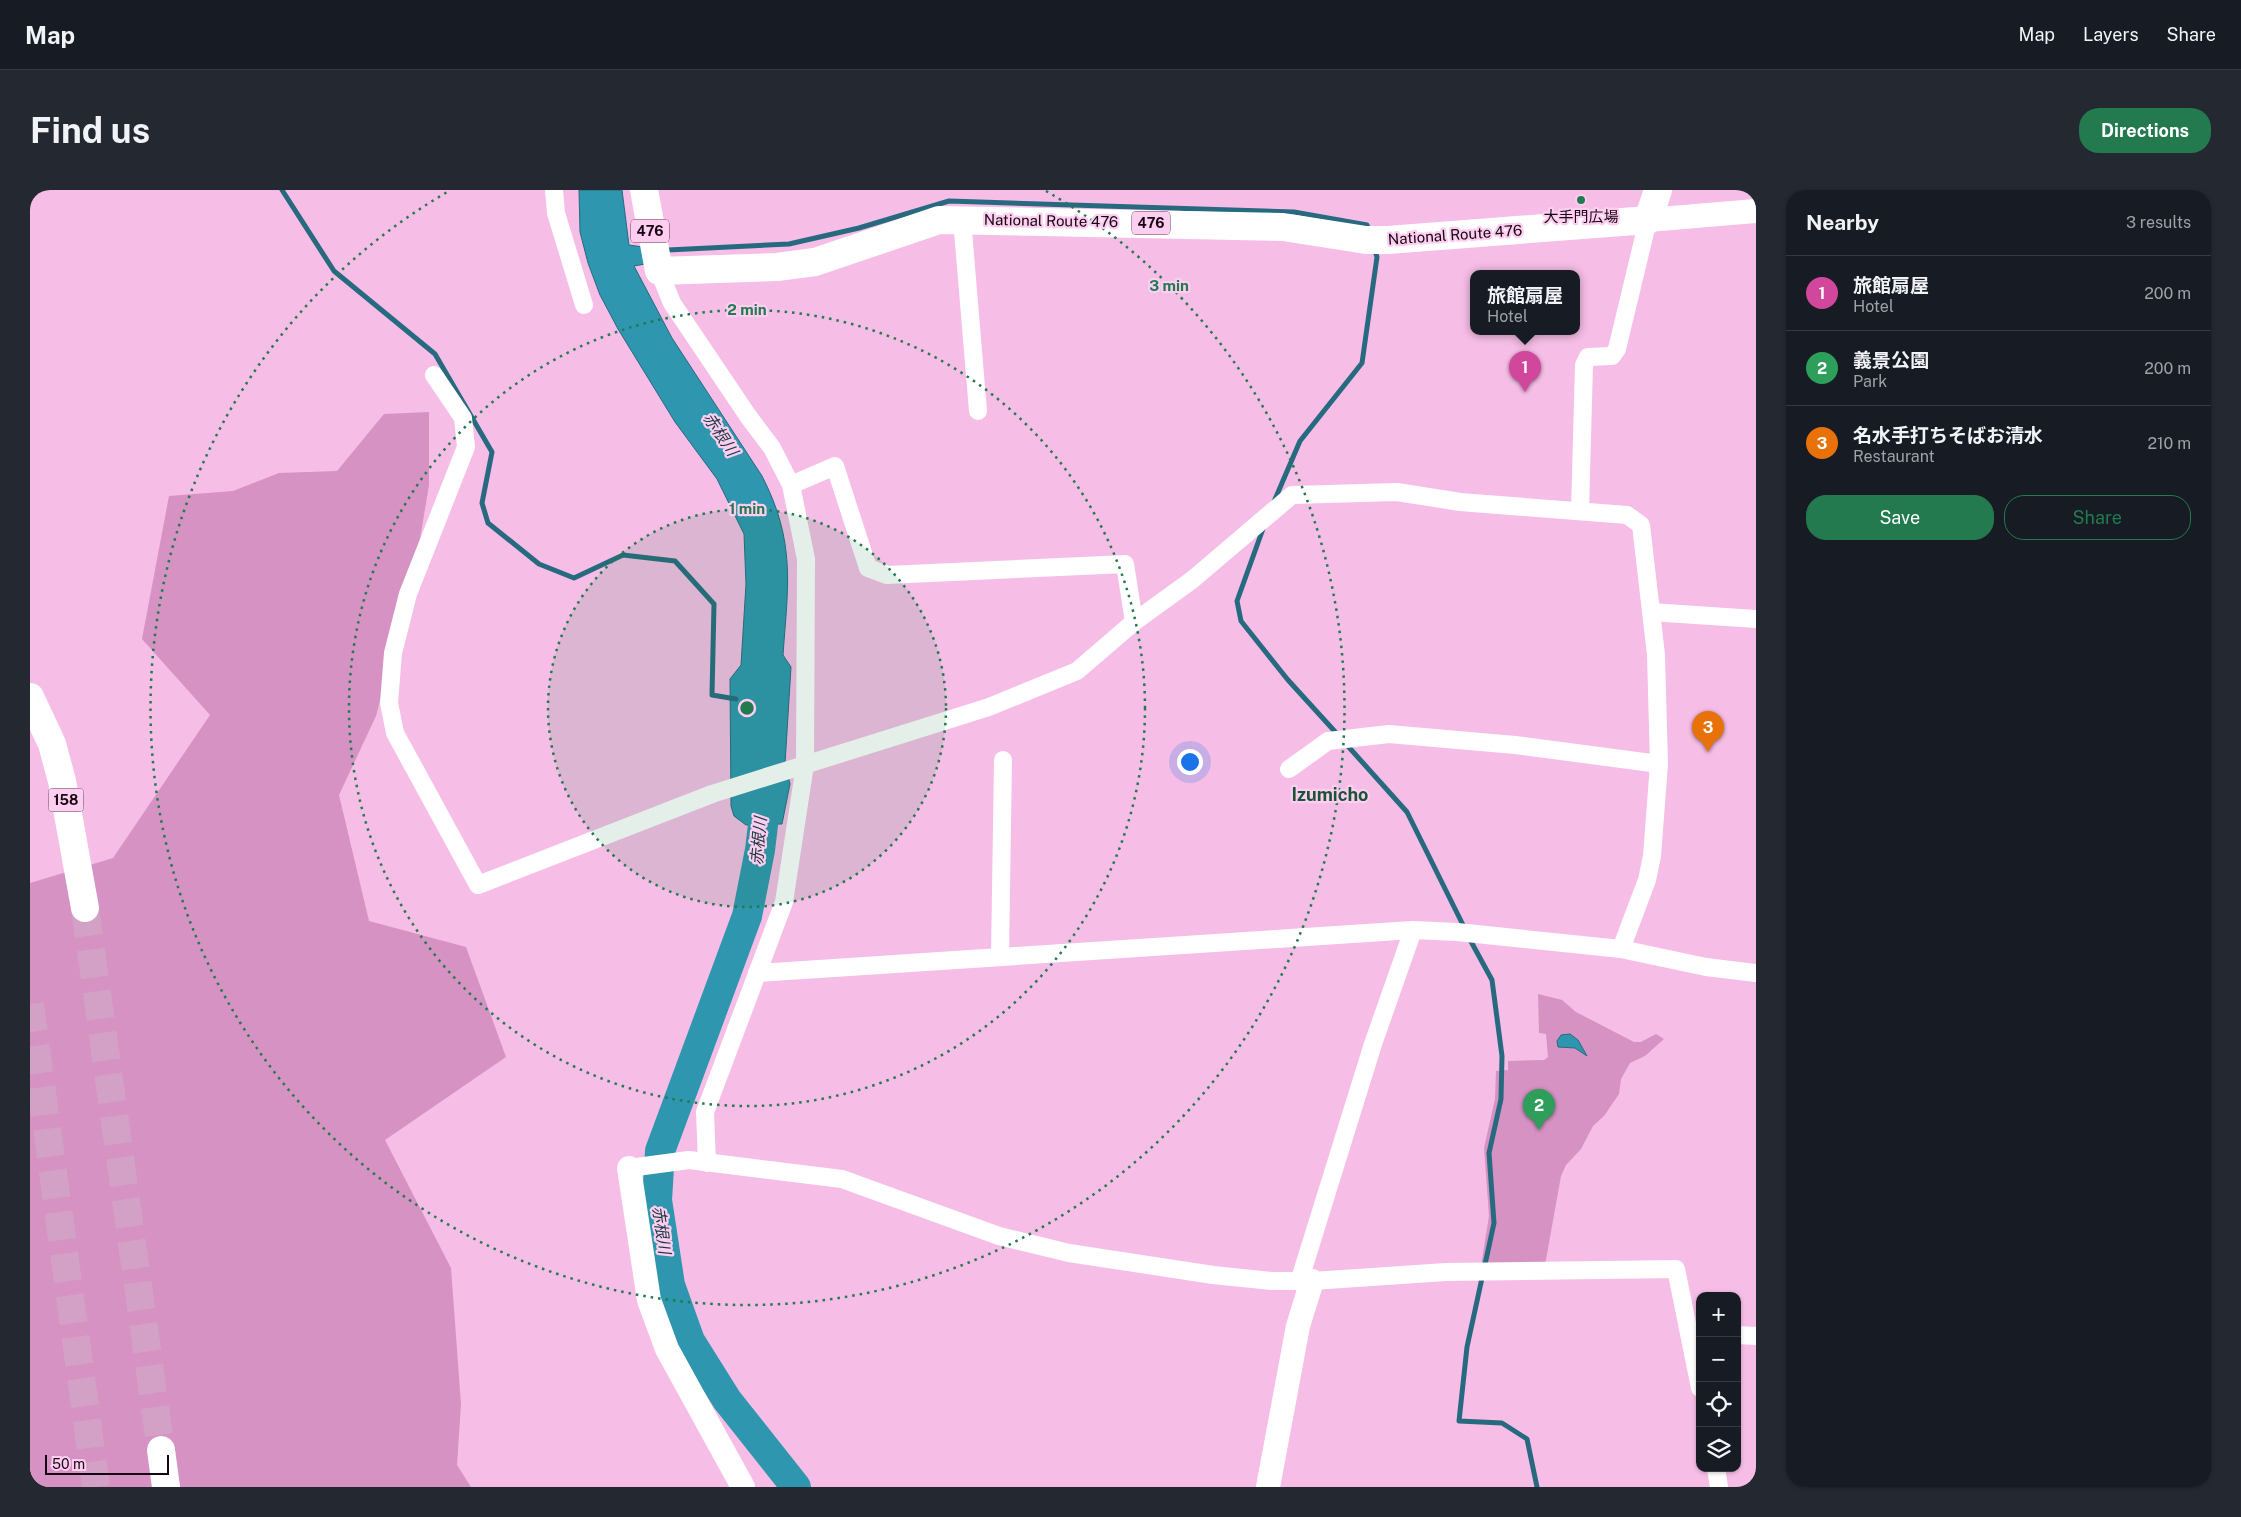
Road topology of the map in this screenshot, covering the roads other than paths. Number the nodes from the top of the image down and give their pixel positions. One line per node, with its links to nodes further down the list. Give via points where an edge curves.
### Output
1 (554, 190): 8 (street, via 556,213)
2 (644, 190): 7 (highway, 476)
3 (1658, 190): 6 (highway)
4 (1756, 211): 6 (street)
5 (962, 219): 6 (highway, National Route 476 / 476, via 1283,227 1366,240); 7 (highway, National Route 476 / 476, via 930,222 815,262 777,267); 10 (street)
6 (1648, 220): 12 (street, via 1617,349 1612,356 1588,357 1584,365)
7 (659, 271): 11 (street, via 672,303 772,448)
8 (584, 305)
9 (434, 375): 19 (street, via 463,418 466,447 408,594 393,653 389,703 395,733 478,886 723,790)
10 (978, 411)
11 (791, 485): 15 (street, via 835,466 868,568 887,575 1125,564); 19 (street, via 806,559)
12 (1580, 511): 13 (street, via 1627,515 1641,525); 15 (street, via 1460,502 1397,492 1292,495 1192,580)
13 (1651, 612): 14 (street); 18 (street, via 1656,655)
14 (1756, 620)
15 (1134, 622): 19 (street, via 1076,671 989,707)
16 (30, 698): 21 (highway, 158, via 52,744 62,781)
17 (1003, 760): 24 (street)
18 (1659, 764): 20 (street, via 1515,745 1389,734 1328,742); 23 (street, via 1652,856 1647,880)
19 (799, 767): 25 (street, via 784,902)
20 (1289, 769)
21 (85, 908)
22 (1413, 930): 23 (street); 24 (street); 29 (street, via 1373,1044)
23 (1621, 949): 26 (street, via 1706,967)
24 (1000, 956): 25 (street)
25 (757, 973): 27 (street, via 705,1112)
26 (1756, 973)
27 (707, 1163): 28 (street, via 689,1160); 29 (street, via 842,1179 998,1236 1069,1253 1213,1275)
28 (634, 1167): 37 (street, via 649,1300 667,1349)
29 (1306, 1281): 30 (street, via 1446,1272 1676,1270); 38 (street)
30 (1694, 1332): 33 (street)
31 (1741, 1335): 32 (street)
32 (1756, 1336)
33 (1699, 1382)
34 (161, 1450): 36 (highway)
35 (1717, 1472): 39 (street)
36 (166, 1487)
37 (743, 1487)
38 (1268, 1487)
39 (1719, 1487)

